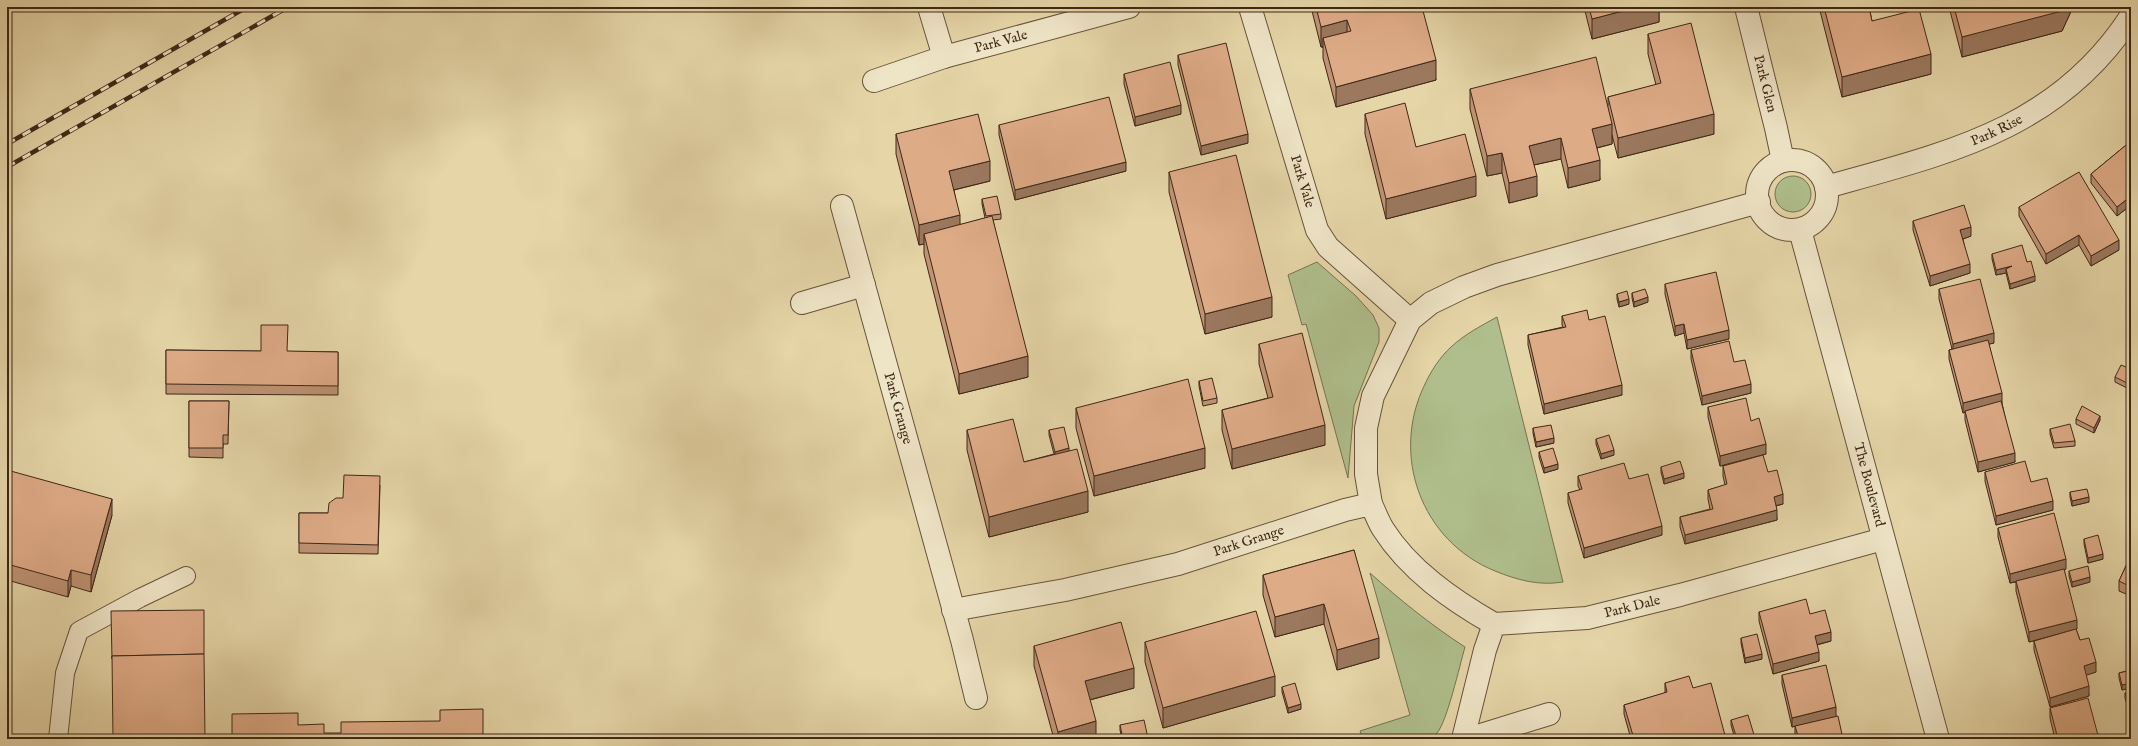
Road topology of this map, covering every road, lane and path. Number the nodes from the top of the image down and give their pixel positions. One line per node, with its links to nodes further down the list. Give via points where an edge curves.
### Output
1 (929, 7): 6 (street)
2 (1129, 7): 6 (street, Park Vale)
3 (1250, 7): 15 (street, Park Vale, via 1317,230 1328,248)
4 (1746, 7): 8 (street, Park Glen)
5 (2131, 16): 9 (street, Park Rise, via 2093,65 2071,85 2045,105 2008,127 1980,140)
6 (944, 57): 7 (street, Park Vale)
7 (874, 81)
8 (1783, 161): 9 (street, via 1797,160 1810,165 1821,174); 10 (street, via 1769,168 1760,180)
9 (1826, 187): 12 (street, via 1827,201 1822,214)
10 (1758, 202): 12 (street, via 1766,219 1777,227); 15 (street, via 1497,275 1431,303)
11 (842, 206): 13 (street, Park Grange)
12 (1800, 230): 17 (street, The Boulevard)
13 (864, 285): 14 (street); 19 (street, Park Grange)
14 (802, 303)
15 (1410, 320): 16 (street, via 1373,396 1366,428 1366,474)
16 (1371, 504): 19 (street, Park Grange, via 1178,564 1065,590); 20 (street, via 1382,528 1400,551 1458,603)
17 (1883, 539): 20 (street, Park Dale, via 1587,618); 26 (street, The Boulevard)
18 (186, 576): 23 (lane, via 79,632 65,673)
19 (953, 610): 21 (street, Park Grange)
20 (1494, 624): 24 (street)
21 (976, 698)
22 (1549, 714): 25 (street)
23 (58, 739)
24 (1463, 739)
25 (1468, 739)
26 (1938, 739)

